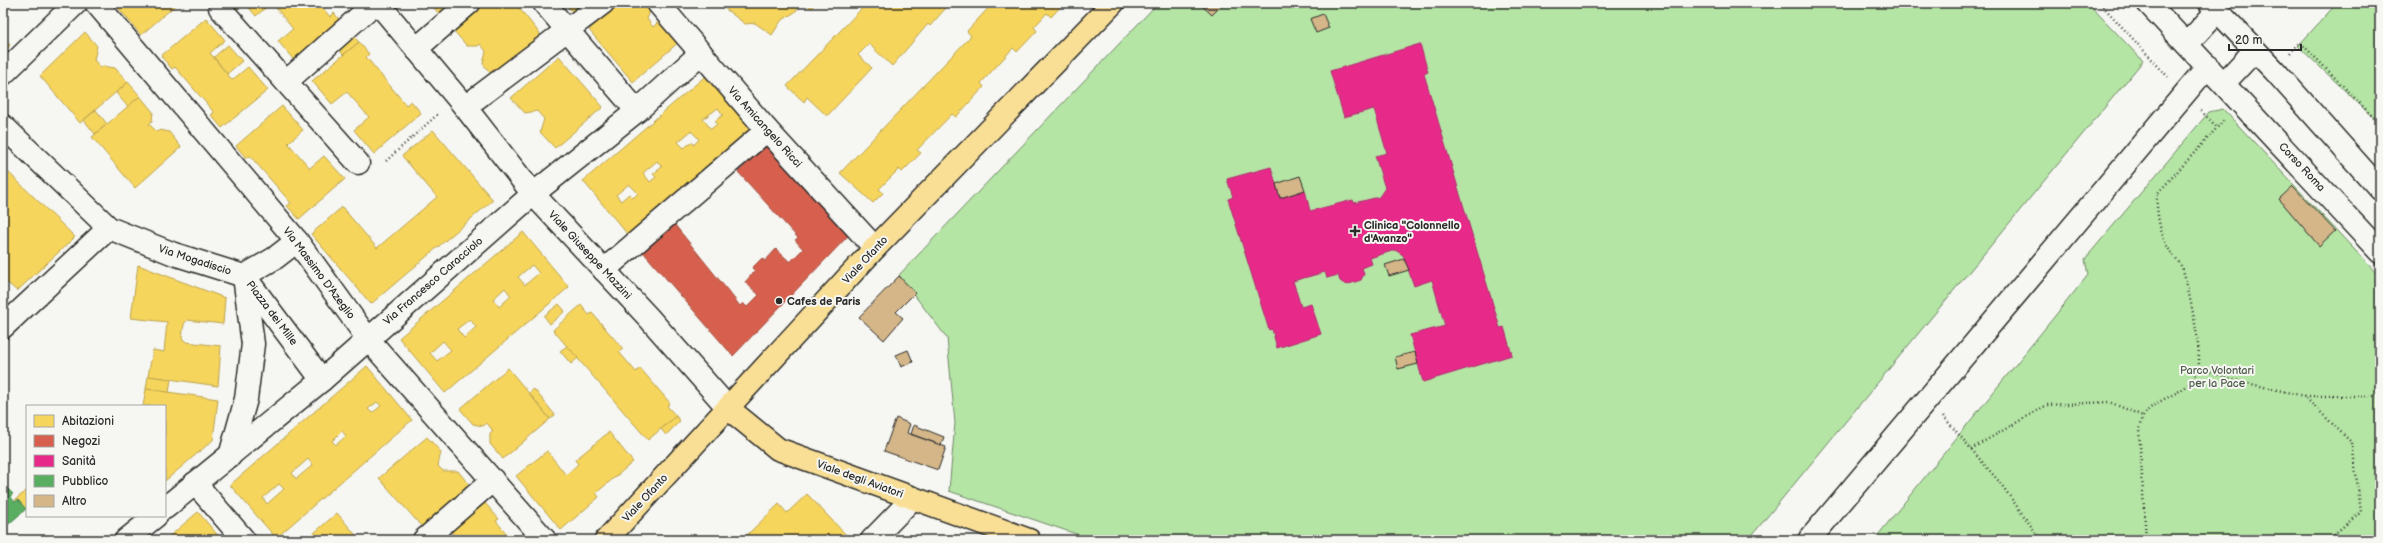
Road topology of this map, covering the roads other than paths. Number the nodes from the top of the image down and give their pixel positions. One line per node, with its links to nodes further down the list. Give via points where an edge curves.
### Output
1 (76, 3): 19 (street)
2 (96, 3): 30 (street, Via Massimo D'Azeglio)
3 (375, 3): 20 (street)
4 (378, 3): 15 (street, Viale Giuseppe Mazzini)
5 (469, 3): 15 (street)
6 (544, 3): 13 (street)
7 (603, 3): 13 (street)
8 (658, 3): 17 (street, Via Amicangelo Ricci)
9 (1113, 3): 31 (main road, Viale Ofanto)
10 (2148, 3): 14 (street, Corso Roma)
11 (2213, 7): 14 (street); 16 (street)
12 (220, 8): 20 (street)
13 (568, 30): 22 (street); 23 (street)
14 (2187, 44): 18 (street, Corso Roma)
15 (416, 49): 22 (street, Viale Giuseppe Mazzini)
16 (2255, 50): 21 (street); 27 (street)
17 (701, 53): 23 (street, Via Francesco Caracciolo); 25 (street, Via Amicangelo Ricci)
18 (2208, 66): 21 (street, Corso Roma); 53 (street)
19 (3, 74)
20 (286, 82): 26 (street)
21 (2224, 83): 32 (street, Corso Roma)
22 (460, 102): 28 (street, Viale Giuseppe Mazzini)
23 (637, 111): 28 (street, Via Francesco Caracciolo)
24 (3, 126): 29 (street, Via Mogadiscio)
25 (767, 130): 31 (street, Via Amicangelo Ricci); 33 (street)
26 (358, 163)
27 (2380, 189)
28 (533, 194): 33 (street, Viale Giuseppe Mazzini); 36 (street, Via Francesco Caracciolo)
29 (109, 228): 34 (street, Via Mogadiscio, via 174,254); 35 (street)
30 (297, 240): 34 (street, Via Mogadiscio, via 275,258); 36 (street, Via Massimo D'Azeglio)
31 (875, 248): 38 (main road, Viale Ofanto)
32 (2380, 252)
33 (604, 270): 38 (street, Viale Giuseppe Mazzini)
34 (244, 276): 37 (street, Piazza dei Mille); 39 (street, Piazza dei Mille, via 253,344 246,399)
35 (3, 327)
36 (368, 338): 37 (street, Via Francesco Caracciolo); 40 (street, Via Massimo D'Azeglio)
37 (322, 380): 39 (street, Via Francesco Caracciolo)
38 (729, 409): 42 (main road, Viale degli Aviatori, via 778,449); 50 (main road, Viale Ofanto)
39 (230, 456): 41 (street, Via Francesco Caracciolo)
40 (493, 480): 48 (street); 49 (street, Via Massimo D'Azeglio)
41 (196, 483): 43 (street, Via Francesco Caracciolo); 47 (street)
42 (913, 498): 45 (main road, Viale degli Aviatori); 51 (street)
43 (166, 507)
44 (155, 517): 46 (street)
45 (1001, 535): 52 (main road, Viale degli Aviatori)
46 (126, 540)
47 (244, 540)
48 (424, 540)
49 (545, 540)
50 (606, 540)
51 (872, 540)
52 (1029, 540)
53 (1809, 540)

